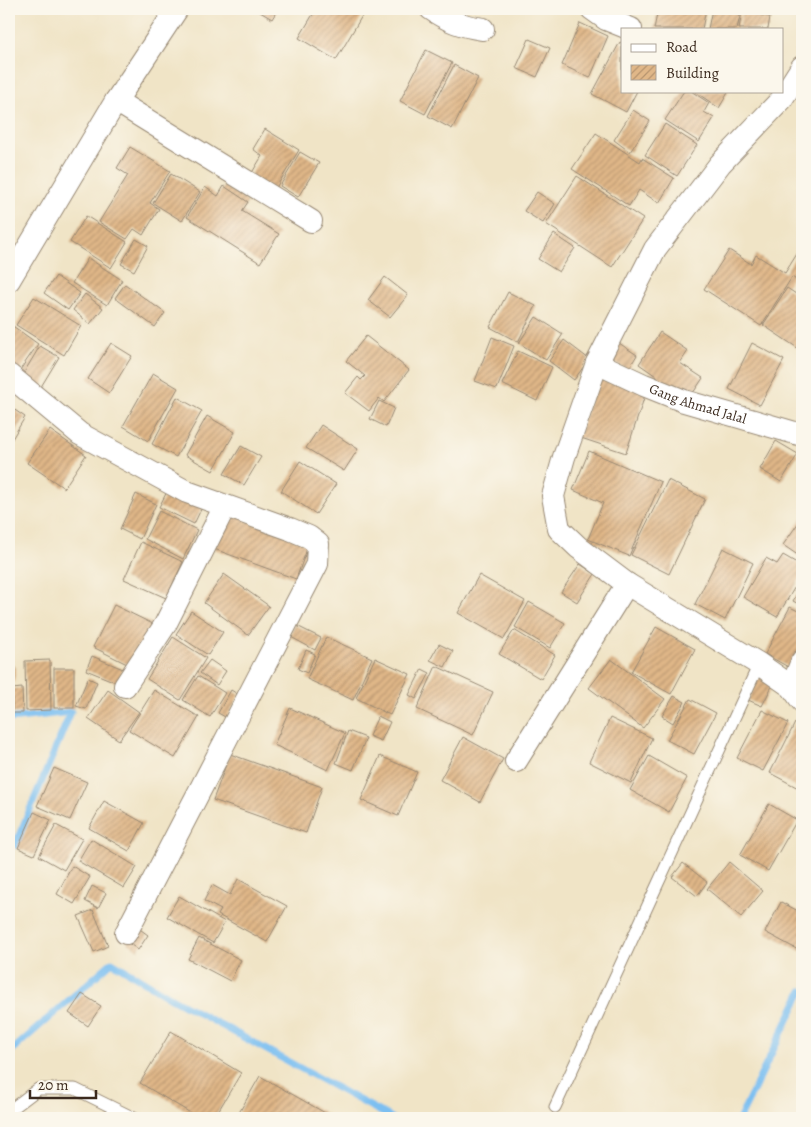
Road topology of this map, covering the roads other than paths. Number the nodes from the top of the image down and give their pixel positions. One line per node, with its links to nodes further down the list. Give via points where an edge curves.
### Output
1 (177, 9): 9 (street)
2 (431, 9): 5 (street, via 446,20)
3 (592, 9): 4 (street, via 606,19)
4 (629, 28)
5 (483, 29)
6 (802, 67): 7 (street)
7 (786, 85)
8 (784, 92): 12 (street, via 781,100 720,164 655,249)
9 (116, 100): 10 (street); 11 (street)
10 (311, 221)
11 (9, 280)
12 (596, 362): 14 (street, Gang Ahmad Jalal, via 684,401); 16 (street, via 553,496 558,529)
13 (9, 375): 15 (street, via 80,434 187,492)
14 (802, 435)
15 (225, 506): 19 (street, via 165,625); 22 (street, via 309,537 318,544 317,564)
16 (627, 584): 18 (street); 21 (street)
17 (802, 660): 20 (street)
18 (759, 664): 20 (street); 23 (lane)
19 (125, 686)
20 (797, 694)
21 (516, 761)
22 (126, 933)
23 (554, 1107)
24 (9, 1111): 25 (lane, via 38,1089 75,1089)
25 (134, 1118)

